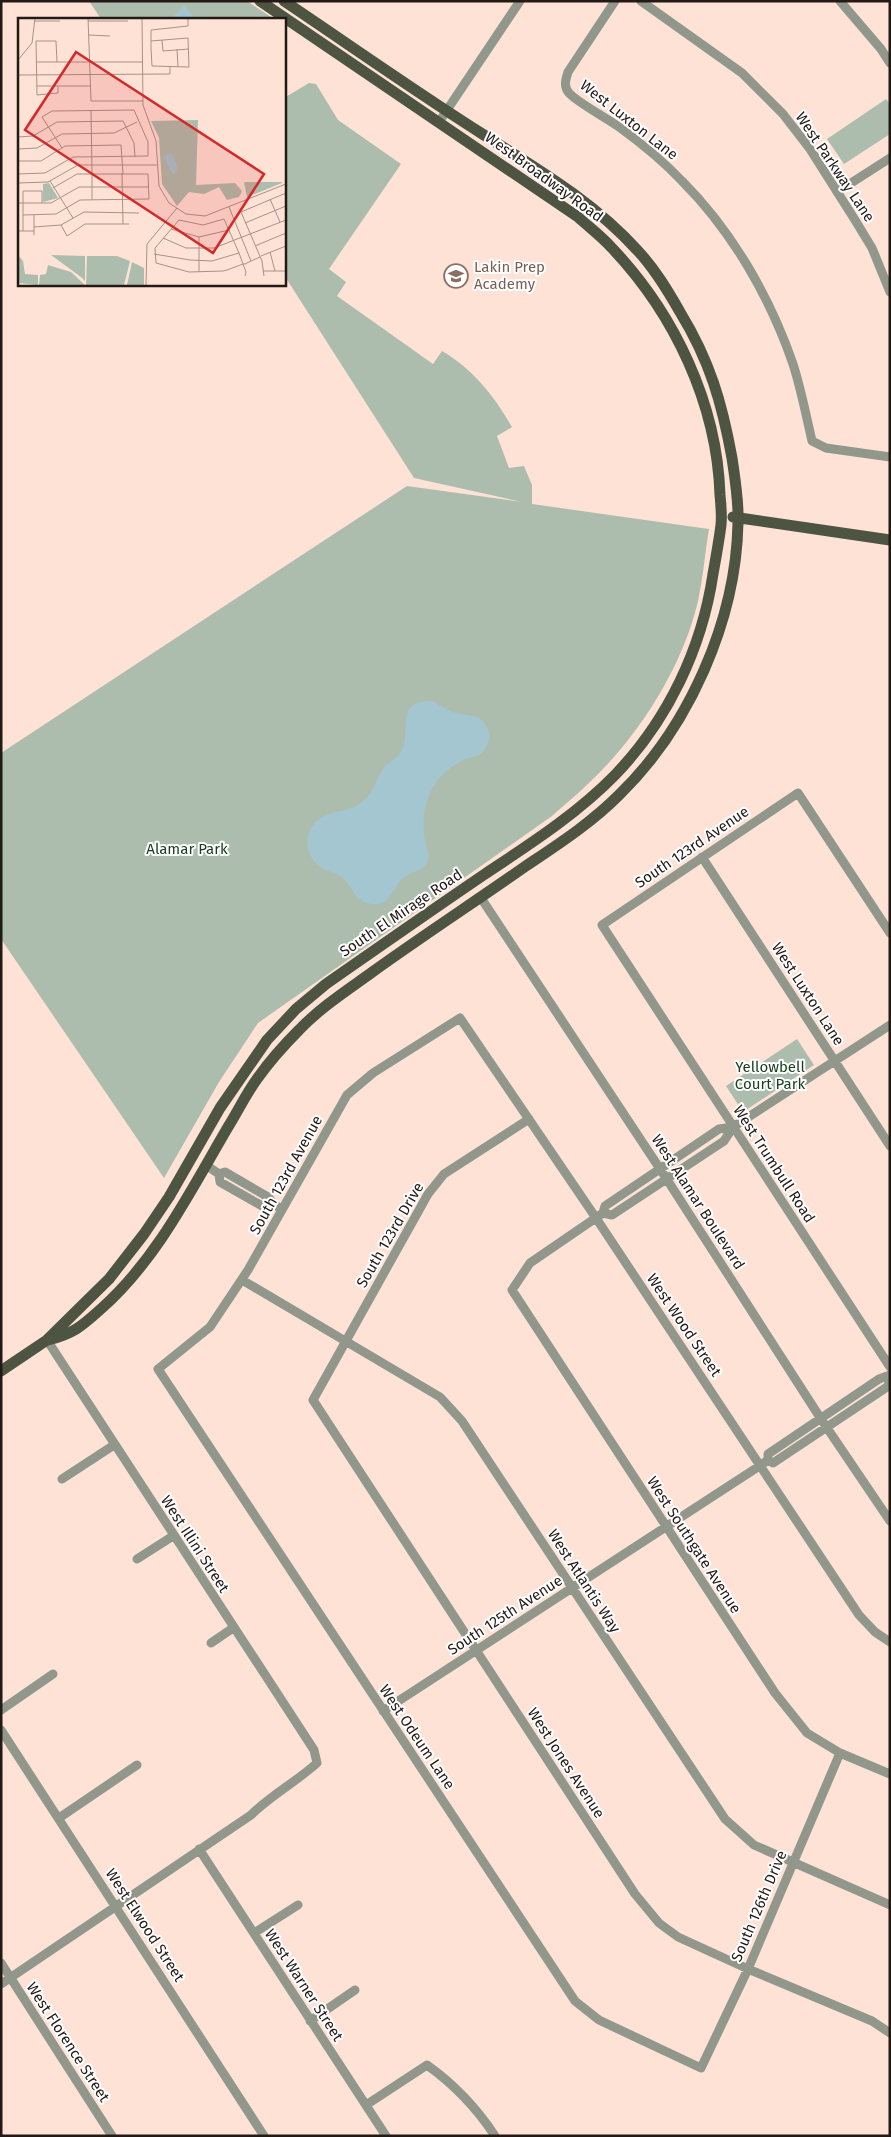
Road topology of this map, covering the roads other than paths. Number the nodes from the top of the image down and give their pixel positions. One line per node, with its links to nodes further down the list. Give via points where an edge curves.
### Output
1 (284, 1): 8 (main road, West Broadway Road)
2 (520, 1): 8 (street)
3 (615, 1): 13 (street, West Luxton Lane, via 568,72 565,83 568,93 649,150 683,181 718,222 771,309 793,364 812,441 826,448)
4 (641, 1): 11 (street, West Parkway Lane, via 742,73 783,114)
5 (840, 1): 7 (street)
6 (265, 3): 9 (main road, West Broadway Road)
7 (890, 63)
8 (447, 110): 9 (street); 15 (main road, West Broadway Road, via 561,184 600,214 641,254 666,288 693,332 710,369 724,415)
9 (439, 122): 14 (main road, West Broadway Road, via 578,217 610,245 636,275 688,360 709,414 719,464)
10 (890, 158): 11 (street)
11 (838, 192): 12 (street, West Parkway Lane, via 872,248)
12 (890, 292)
13 (890, 457)
14 (721, 516): 15 (main road); 33 (main road, South El Mirage Road, via 709,601 690,661 672,697 616,774 591,798 526,846 326,984 296,1009 266,1040 243,1072 144,1234 109,1279)
15 (738, 518): 16 (main road); 18 (main road, South El Mirage Road, via 736,554 726,609 704,670 658,750 637,777 587,824)
16 (890, 540)
17 (702, 857): 19 (street, South 123rd Avenue); 20 (street, South 123rd Avenue, via 798,793); 23 (street, West Luxton Lane)
18 (481, 898): 27 (main road, South El Mirage Road, via 330,1002 299,1030 256,1080); 28 (street, West Alamar Boulevard)
19 (602, 925): 25 (street, West Trumbull Road)
20 (890, 932)
21 (460, 1018): 24 (street, West Wood Street); 30 (street, South 123rd Avenue, via 373,1073 347,1095)
22 (890, 1025): 23 (street)
23 (835, 1059): 25 (street); 26 (street, West Luxton Lane)
24 (529, 1119): 31 (street, West Wood Street); 34 (street, South 123rd Drive, via 444,1174 428,1194)
25 (734, 1127): 28 (street, via 720,1129); 29 (street, via 724,1141); 35 (street, West Trumbull Road)
26 (890, 1146)
27 (206, 1166): 30 (street, via 219,1174 220,1182 264,1207 274,1204); 33 (main road, South El Mirage Road, via 141,1268 82,1326 65,1336)
28 (660, 1168): 29 (street, West Alamar Boulevard); 31 (street, via 604,1206)
29 (666, 1178): 31 (street, via 612,1215); 41 (street, West Alamar Boulevard)
30 (282, 1210): 32 (street, South 123rd Avenue)
31 (600, 1215): 44 (street, West Wood Street); 47 (street, West Southgate Avenue, via 530,1263 512,1290)
32 (242, 1280): 34 (street, West Atlantis Way); 36 (street, South 123rd Avenue, via 210,1327)
33 (47, 1340): 37 (main road, South El Mirage Road); 43 (street, West Illini Street)
34 (345, 1341): 40 (street, South 123rd Drive); 50 (street, West Atlantis Way, via 450,1406)
35 (890, 1367)
36 (158, 1369): 57 (street, West Odeum Lane)
37 (1, 1371)
38 (890, 1375): 41 (street, South 125th Avenue, via 879,1379)
39 (890, 1382): 42 (street, South 125th Avenue)
40 (313, 1400): 54 (street, West Jones Avenue)
41 (821, 1419): 42 (street, West Alamar Boulevard); 44 (street, South 125th Avenue, via 768,1454)
42 (828, 1428): 44 (street, South 125th Avenue, via 773,1463); 46 (street, West Alamar Boulevard)
43 (114, 1445): 45 (street); 48 (street, West Illini Street)
44 (765, 1463): 47 (street, South 125th Avenue); 52 (street, West Wood Street, via 859,1615)
45 (62, 1479)
46 (890, 1521)
47 (666, 1527): 50 (street, South 125th Avenue); 59 (street, West Southgate Avenue, via 775,1693 807,1733)
48 (172, 1536): 49 (street); 51 (street, West Illini Street)
49 (136, 1559)
50 (572, 1589): 54 (street, South 125th Avenue); 64 (street, West Atlantis Way, via 725,1819 754,1845)
51 (234, 1628): 53 (street); 63 (street, West Illini Street, via 314,1750 317,1763 251,1815)
52 (890, 1642)
53 (211, 1643)
54 (477, 1650): 57 (street, South 125th Avenue); 70 (street, West Jones Avenue, via 635,1894 659,1923 678,1937)
55 (53, 1674): 56 (street)
56 (1, 1710)
57 (383, 1711): 76 (street, West Odeum Lane, via 575,2001 599,2020)
58 (1, 1730): 62 (street, West Elwood Street)
59 (840, 1753): 61 (street, West Southgate Avenue); 64 (street, South 126th Drive)
60 (137, 1765): 62 (street)
61 (890, 1774)
62 (59, 1818): 67 (street, West Elwood Street)
63 (199, 1849): 67 (street); 68 (street, West Warner Street)
64 (791, 1862): 66 (street, West Atlantis Way); 70 (street, South 126th Drive)
65 (298, 1904): 68 (street)
66 (890, 1905)
67 (116, 1906): 71 (street); 79 (street, West Elwood Street)
68 (254, 1933): 74 (street, West Warner Street)
69 (1, 1963): 71 (street, West Florence Street)
70 (748, 1969): 75 (street, West Jones Avenue, via 872,2021); 76 (street, South 126th Drive)
71 (10, 1978): 72 (street); 78 (street, West Florence Street)
72 (1, 1984)
73 (355, 1990): 74 (street)
74 (310, 2020): 77 (street, West Warner Street)
75 (890, 2033)
76 (701, 2068)
77 (366, 2105): 80 (street, West Warner Street); 81 (street, via 427,2064 471,2102)
78 (112, 2136)
79 (264, 2136)
80 (386, 2136)
81 (495, 2136)

